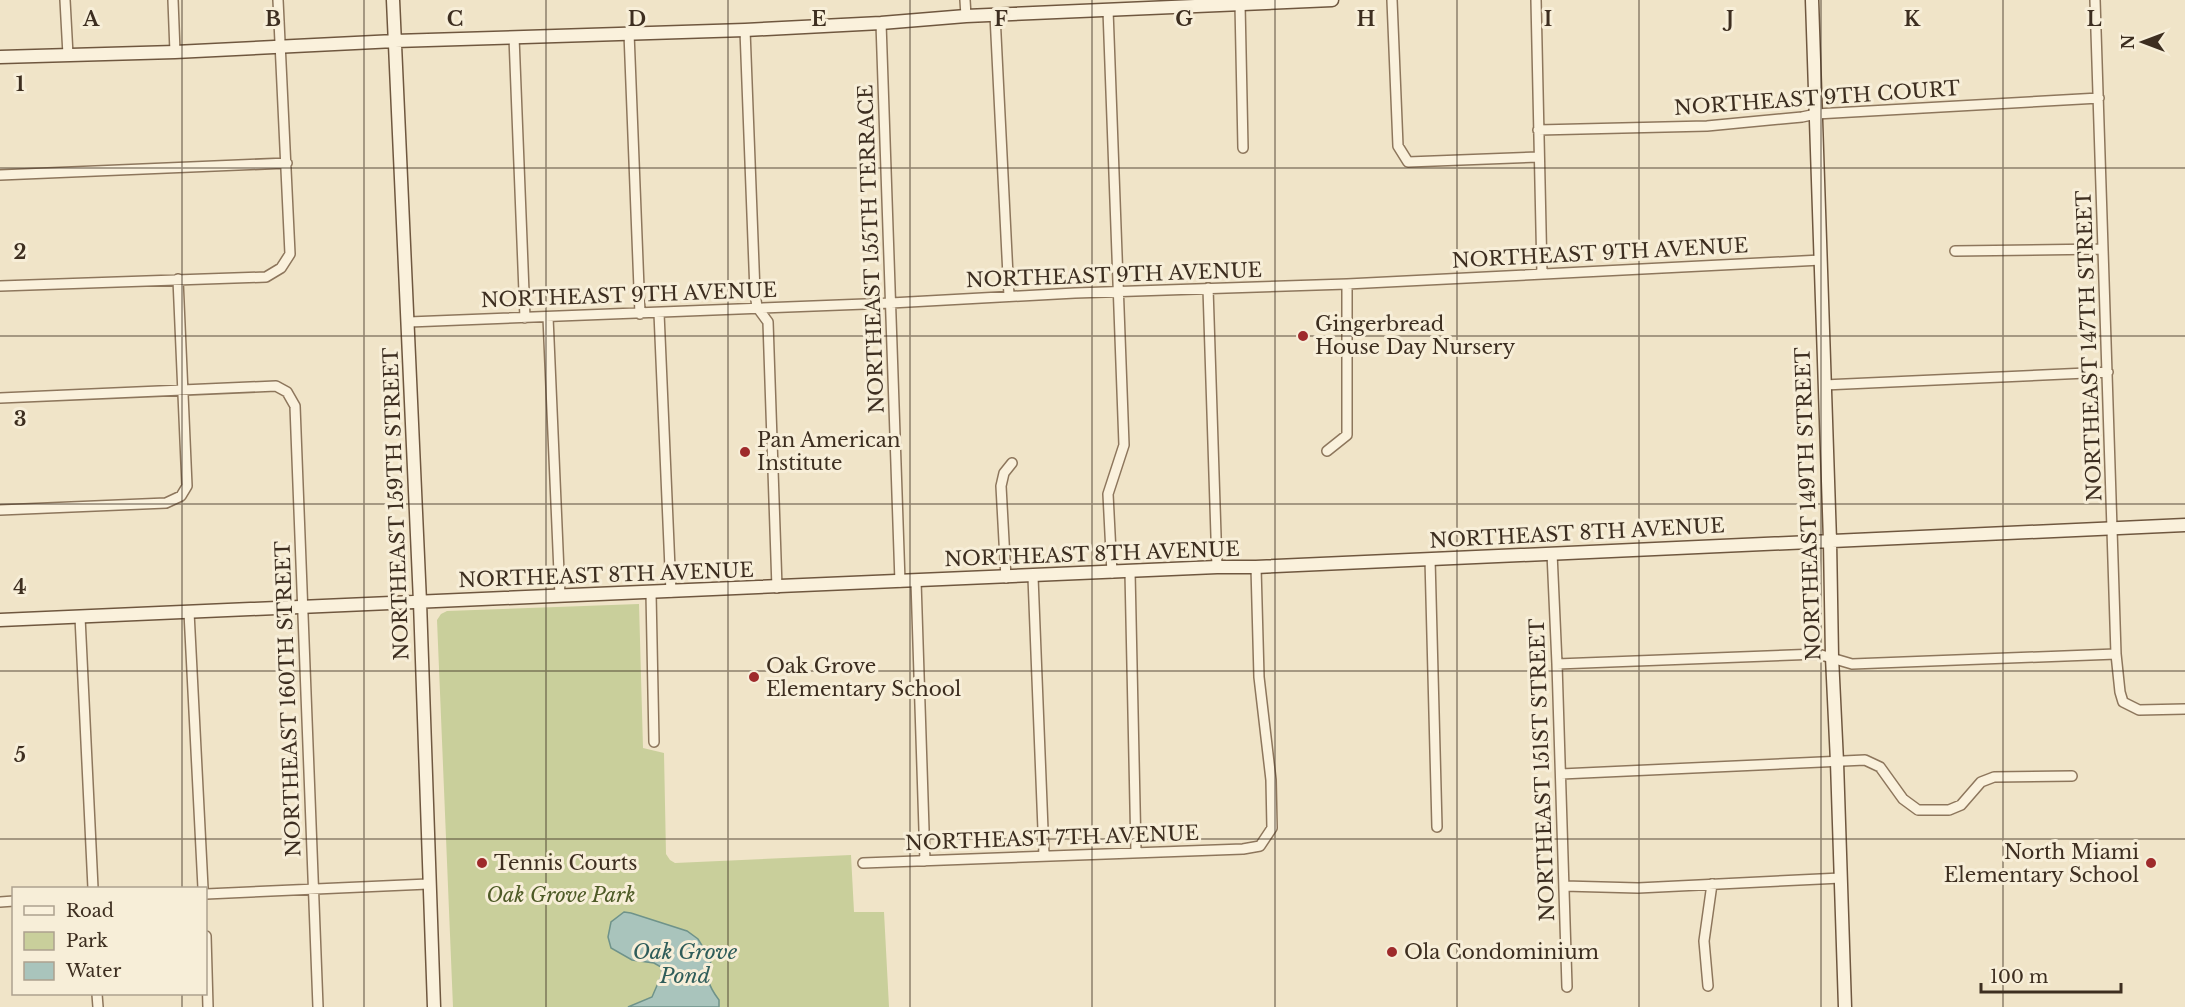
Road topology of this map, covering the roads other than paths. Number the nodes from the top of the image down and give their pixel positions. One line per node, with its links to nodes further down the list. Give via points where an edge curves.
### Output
1 (65, 0): 22 (street)
2 (172, 0): 21 (street)
3 (278, 0): 20 (street)
4 (393, 0): 19 (street, NORTHEAST 159TH STREET)
5 (965, 0): 14 (street)
6 (1332, 0): 11 (street)
7 (1392, 0): 28 (street, via 1398,146 1408,162)
8 (1536, 0): 26 (street)
9 (1812, 0): 25 (street, NORTHEAST 149TH STREET)
10 (2095, 0): 24 (street, NORTHEAST 147TH STREET)
11 (1240, 4): 12 (street); 27 (street)
12 (1108, 10): 13 (street); 39 (street)
13 (995, 15): 14 (street); 40 (street)
14 (966, 16): 15 (street)
15 (881, 23): 16 (street); 41 (street, NORTHEAST 155TH TERRACE)
16 (745, 30): 17 (street); 42 (street)
17 (629, 33): 18 (street); 44 (street)
18 (514, 37): 19 (street); 46 (street)
19 (395, 41): 20 (street); 47 (street, NORTHEAST 159TH STREET)
20 (280, 47): 21 (street); 29 (street)
21 (175, 52): 22 (street)
22 (68, 55): 23 (street)
23 (0, 57)
24 (2099, 98): 25 (street, NORTHEAST 9TH COURT); 31 (street, NORTHEAST 147TH STREET)
25 (1816, 114): 26 (street, NORTHEAST 9TH COURT, via 1707,126); 33 (street, NORTHEAST 149TH STREET)
26 (1538, 129): 28 (street)
27 (1243, 148)
28 (1538, 157): 34 (street)
29 (286, 163): 30 (street); 35 (street, via 290,254 281,268 266,277)
30 (0, 175)
31 (2103, 249): 32 (street); 48 (street, NORTHEAST 147TH STREET)
32 (1954, 251)
33 (1821, 260): 34 (street, NORTHEAST 9TH AVENUE); 49 (street, NORTHEAST 149TH STREET)
34 (1542, 274): 36 (street, NORTHEAST 9TH AVENUE)
35 (178, 279): 37 (street); 50 (street)
36 (1347, 284): 38 (street, NORTHEAST 9TH AVENUE); 52 (street, via 1347,435)
37 (0, 286)
38 (1208, 288): 39 (street, NORTHEAST 9TH AVENUE); 60 (street)
39 (1119, 292): 40 (street, NORTHEAST 9TH AVENUE); 63 (street, via 1124,446 1108,494)
40 (1009, 296): 41 (street, NORTHEAST 9TH AVENUE)
41 (891, 303): 42 (street, NORTHEAST 9TH AVENUE); 67 (street, NORTHEAST 155TH TERRACE)
42 (757, 307): 43 (street, NORTHEAST 9TH AVENUE); 68 (street, via 768,322)
43 (659, 313): 44 (street, NORTHEAST 9TH AVENUE); 70 (street)
44 (640, 314): 45 (street, NORTHEAST 9TH AVENUE)
45 (549, 317): 46 (street, NORTHEAST 9TH AVENUE); 71 (street)
46 (525, 318): 47 (street, NORTHEAST 9TH AVENUE)
47 (409, 322): 72 (street, NORTHEAST 159TH STREET)
48 (2108, 372): 49 (street); 56 (street, NORTHEAST 147TH STREET)
49 (1824, 385): 57 (street, NORTHEAST 149TH STREET)
50 (183, 391): 51 (street); 54 (street, via 187,486 181,496 166,503); 73 (street, NORTHEAST 160TH STREET, via 276,386 287,392 296,406)
51 (0, 398)
52 (1327, 451)
53 (1012, 463): 65 (street, via 1001,486)
54 (0, 510)
55 (2185, 525): 56 (street, NORTHEAST 8TH AVENUE)
56 (2112, 528): 57 (street, NORTHEAST 8TH AVENUE); 77 (street, NORTHEAST 147TH STREET)
57 (1830, 541): 58 (street, NORTHEAST 8TH AVENUE); 78 (street, NORTHEAST 149TH STREET)
58 (1552, 553): 59 (street, NORTHEAST 8TH AVENUE); 79 (street, NORTHEAST 151ST STREET)
59 (1430, 559): 61 (street, NORTHEAST 8TH AVENUE); 85 (street)
60 (1217, 567): 61 (street, NORTHEAST 8TH AVENUE); 62 (street, NORTHEAST 8TH AVENUE)
61 (1256, 567): 86 (street, NORTHEAST 7TH AVENUE, via 1259,676 1271,780 1272,828 1260,846)
62 (1130, 572): 63 (street, NORTHEAST 8TH AVENUE); 86 (street)
63 (1112, 573): 64 (street, NORTHEAST 8TH AVENUE)
64 (1033, 576): 65 (street, NORTHEAST 8TH AVENUE); 87 (street)
65 (1006, 578): 66 (street, NORTHEAST 8TH AVENUE)
66 (916, 581): 67 (street, NORTHEAST 8TH AVENUE); 88 (street)
67 (900, 582): 68 (street, NORTHEAST 8TH AVENUE)
68 (777, 588): 70 (street, NORTHEAST 8TH AVENUE)
69 (651, 592): 70 (street, NORTHEAST 8TH AVENUE); 71 (street, NORTHEAST 8TH AVENUE); 81 (street)
70 (670, 592)
71 (560, 596): 72 (street, NORTHEAST 8TH AVENUE)
72 (420, 603): 73 (street, NORTHEAST 8TH AVENUE); 91 (street, NORTHEAST 159TH STREET)
73 (302, 607): 74 (street, NORTHEAST 8TH AVENUE); 96 (street, NORTHEAST 160TH STREET)
74 (189, 612): 75 (street, NORTHEAST 8TH AVENUE); 95 (street)
75 (80, 617): 76 (street, NORTHEAST 8TH AVENUE); 94 (street)
76 (0, 620)
77 (2116, 654): 78 (street, via 1852,664); 80 (street, NORTHEAST 147TH STREET, via 2123,702 2139,710)
78 (1832, 657): 79 (street, via 1818,654); 82 (street, NORTHEAST 149TH STREET)
79 (1557, 664): 83 (street, NORTHEAST 151ST STREET)
80 (2185, 709)
81 (654, 742)
82 (1838, 762): 83 (street); 84 (street, via 1865,760 1880,767 1903,799 1918,810 1949,810 1962,805 1981,782 1994,777); 90 (street, NORTHEAST 149TH STREET)
83 (1561, 774): 93 (street, NORTHEAST 151ST STREET)
84 (2072, 776)
85 (1437, 827)
86 (1136, 852): 87 (street, NORTHEAST 7TH AVENUE)
87 (1044, 855): 88 (street, NORTHEAST 7TH AVENUE)
88 (925, 861): 89 (street, NORTHEAST 7TH AVENUE)
89 (863, 863)
90 (1841, 878): 92 (street); 104 (street, NORTHEAST 149TH STREET)
91 (428, 884): 96 (street); 103 (street, NORTHEAST 159TH STREET)
92 (1712, 884): 93 (street); 99 (street, via 1704,941)
93 (1564, 886): 100 (street, NORTHEAST 151ST STREET)
94 (93, 887)
95 (203, 887)
96 (314, 889): 97 (street); 102 (street, NORTHEAST 160TH STREET)
97 (207, 894)
98 (207, 972): 101 (street)
99 (1708, 986)
100 (1567, 987)
101 (208, 1007)
102 (318, 1007)
103 (434, 1007)
104 (1845, 1007)

